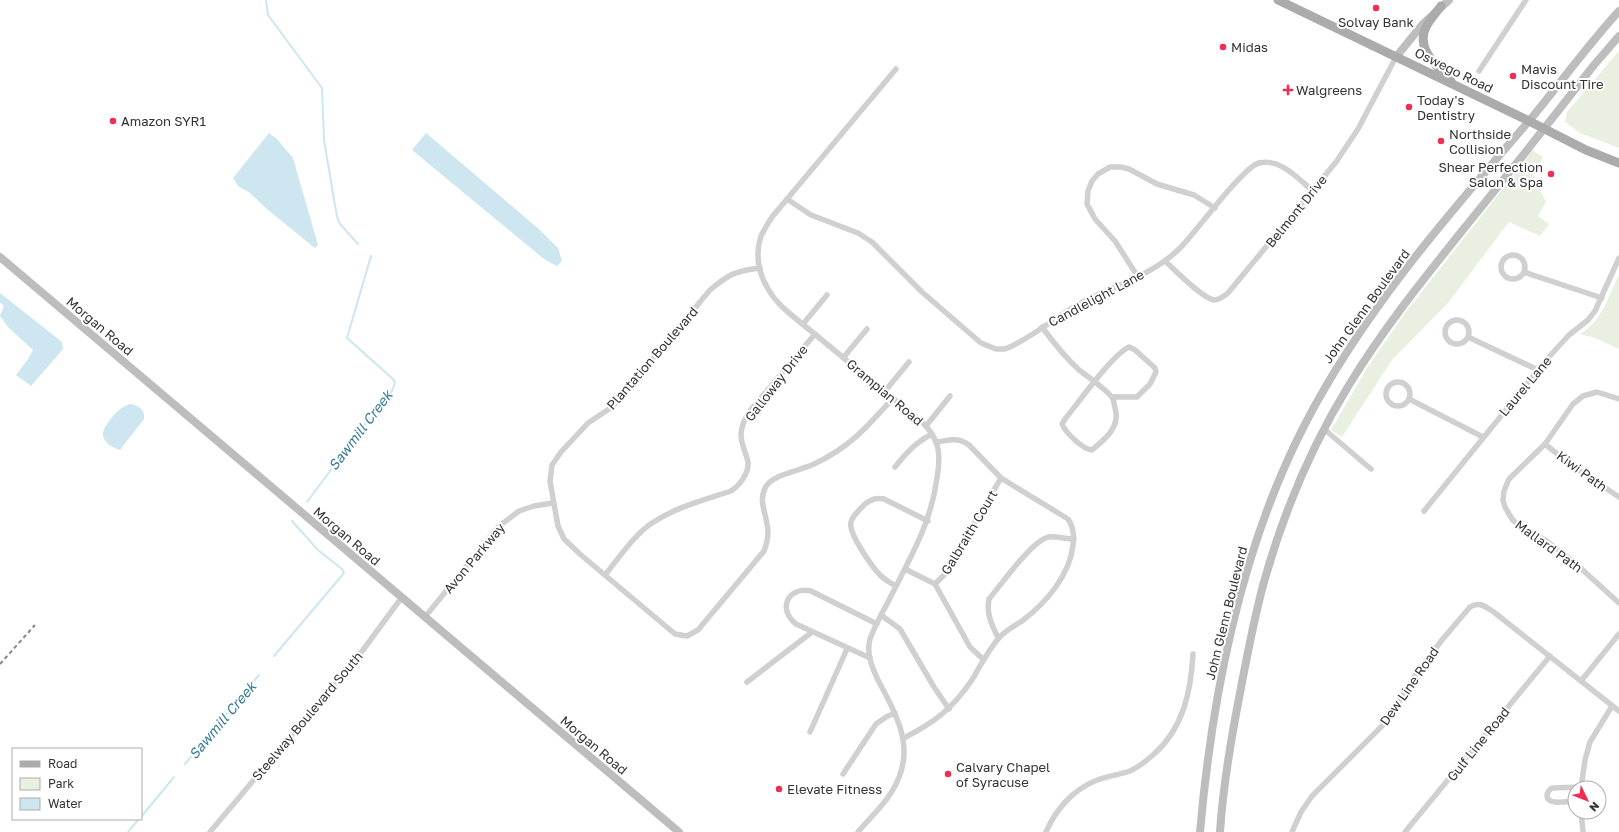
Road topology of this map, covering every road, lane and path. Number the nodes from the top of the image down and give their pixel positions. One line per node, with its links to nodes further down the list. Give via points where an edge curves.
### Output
1 (1278, 0): 7 (main road, Oswego Road)
2 (1449, 0): 4 (main road)
3 (1526, 0): 9 (street)
4 (1441, 6): 7 (main road); 10 (main road, via 1425,29 1424,47 1429,57)
5 (1619, 11): 11 (main road, John Glenn Boulevard)
6 (1619, 36): 12 (main road)
7 (1396, 57): 10 (main road, Oswego Road); 14 (street, Belmont Drive, via 1358,129)
8 (896, 69): 15 (street, Grampian Road)
9 (1479, 71)
10 (1455, 85): 11 (main road, Oswego Road)
11 (1529, 121): 12 (main road, Oswego Road); 88 (main road, John Glenn Boulevard, via 1392,287 1338,365 1304,427 1274,493 1245,578 1228,646 1215,716)
12 (1544, 129): 13 (main road, Oswego Road); 41 (main road, via 1430,270 1380,338 1348,386)
13 (1619, 163)
14 (1313, 191): 16 (street, Candlelight Lane, via 1282,166 1273,162 1257,163); 19 (street, Belmont Drive, via 1228,293 1220,299 1214,300 1205,296)
15 (787, 199): 20 (street, Grampian Road, via 772,217 762,236 758,250); 26 (street, Candlelight Lane, via 811,215 858,233 872,242 947,315 992,348 1005,349)
16 (1215, 208): 19 (street, Candlelight Lane, via 1181,248); 22 (street, via 1194,195 1158,184 1128,168 1110,167 1098,174 1088,191 1087,204 1095,219 1115,241)
17 (0, 257): 58 (main road, Morgan Road)
18 (1619, 258): 24 (street, Laurel Lane)
19 (1165, 261): 22 (street, Candlelight Lane)
20 (760, 268): 25 (street, Grampian Road, via 766,287 773,297); 50 (street, Plantation Boulevard, via 735,272 710,290 612,407 588,423 561,452 550,472)
21 (1524, 272): 21 (street, via 1519,278 1511,279 1504,276 1501,265 1505,258 1516,255 1523,260); 24 (street)
22 (1138, 277): 26 (street, Candlelight Lane, via 1079,304)
23 (827, 295): 25 (street)
24 (1602, 298): 32 (street, Laurel Lane, via 1588,320 1569,335)
25 (803, 324): 28 (street, Grampian Road)
26 (1042, 327): 33 (street, via 1062,353)
27 (868, 329): 30 (street)
28 (815, 334): 30 (street, Grampian Road); 55 (street, Galloway Drive, via 744,421 740,433 748,463 738,486 671,512 651,524)
29 (1468, 337): 29 (street, via 1462,343 1451,343 1445,333 1447,325 1453,320 1464,322 1469,329); 32 (street)
30 (843, 358): 34 (street, Grampian Road)
31 (909, 362): 34 (street)
32 (1538, 370): 43 (street, Laurel Lane)
33 (1094, 382): 36 (street); 36 (street, via 1116,356 1129,347 1155,368 1156,372 1150,384 1137,397); 36 (street, via 1062,424 1064,429 1085,448 1092,450 1112,430 1117,416)
34 (885, 391): 37 (street, Grampian Road)
35 (950, 396): 40 (street)
36 (1113, 397)
37 (893, 398): 40 (street, Grampian Road); 55 (street, Plantation Boulevard, via 852,442 813,465 769,481 762,506 767,525 764,551 694,633 679,636)
38 (1409, 399): 38 (street, via 1404,405 1392,404 1386,395 1388,387 1394,382 1402,382 1408,387); 43 (street)
39 (1619, 399): 45 (street, Mallard Path, via 1597,392 1583,396 1573,404)
40 (926, 426): 42 (street, Grampian Road)
41 (1324, 429): 47 (street); 89 (main road, via 1295,493 1264,581 1233,732 1222,800)
42 (932, 434): 44 (street, Grampian Road); 46 (street, via 918,441)
43 (1483, 437): 51 (street, Laurel Lane)
44 (937, 442): 48 (street, via 951,439 964,441); 52 (street, via 936,490)
45 (1545, 444): 49 (street, Kiwi Path); 59 (street, Mallard Path, via 1509,479 1504,491 1505,507 1516,523 1545,540 1575,563)
46 (895, 467)
47 (1371, 469)
48 (1001, 478): 53 (street, via 1068,519 1072,524); 56 (street, Galbraith Court, via 944,575)
49 (1619, 497)
50 (553, 502): 55 (street, Plantation Boulevard, via 558,526 564,539); 61 (street, Avon Parkway, via 519,511 498,527)
51 (1424, 511)
52 (928, 521): 54 (street); 57 (street, via 877,498 864,505 852,519 852,534 881,576)
53 (1074, 540): 65 (street, via 1067,568 1049,595 1035,610); 65 (street, via 1049,537 1040,540 989,599 988,618)
54 (905, 570): 56 (street); 57 (street)
55 (605, 575)
56 (935, 584): 70 (street, via 970,647)
57 (896, 586): 60 (street)
58 (402, 597): 61 (main road, Morgan Road); 84 (street, Steelway Boulevard South, via 363,650)
59 (1619, 604)
60 (881, 615): 62 (street); 74 (street, via 900,629)
61 (425, 617): 85 (main road, Morgan Road)
62 (877, 624): 63 (street, via 806,590 795,593 786,603 787,615); 69 (street, via 870,640)
63 (812, 632): 66 (street); 72 (street)
64 (1619, 634): 71 (street)
65 (998, 638): 70 (street)
66 (847, 648): 69 (street); 77 (street)
67 (1193, 654): 87 (street, via 1191,684 1185,707 1163,745 1143,764 1096,780 1071,796 1059,808)
68 (1550, 656): 71 (street); 90 (street, Dew Line Road, via 1483,604 1470,607 1416,674 1387,721 1312,796); 91 (street, Gulf Line Road)
69 (870, 658): 76 (street, via 872,668)
70 (984, 660): 74 (street)
71 (1581, 681): 73 (street)
72 (747, 682)
73 (1612, 706): 75 (street); 80 (street, via 1590,742)
74 (950, 708): 78 (street, via 923,728)
75 (1619, 711)
76 (895, 713): 78 (street); 79 (street, via 876,724)
77 (810, 732)
78 (904, 738): 86 (street, via 901,772 891,793)
79 (842, 774)
80 (1582, 780)
81 (1567, 788): 82 (street, via 1552,788 1547,795 1552,802)
82 (1567, 801)
83 (1582, 820): 92 (street)
84 (210, 832)
85 (679, 832)
86 (858, 832)
87 (1046, 832)
88 (1200, 832)
89 (1220, 832)
90 (1292, 832)
91 (1406, 832)
92 (1583, 832)

